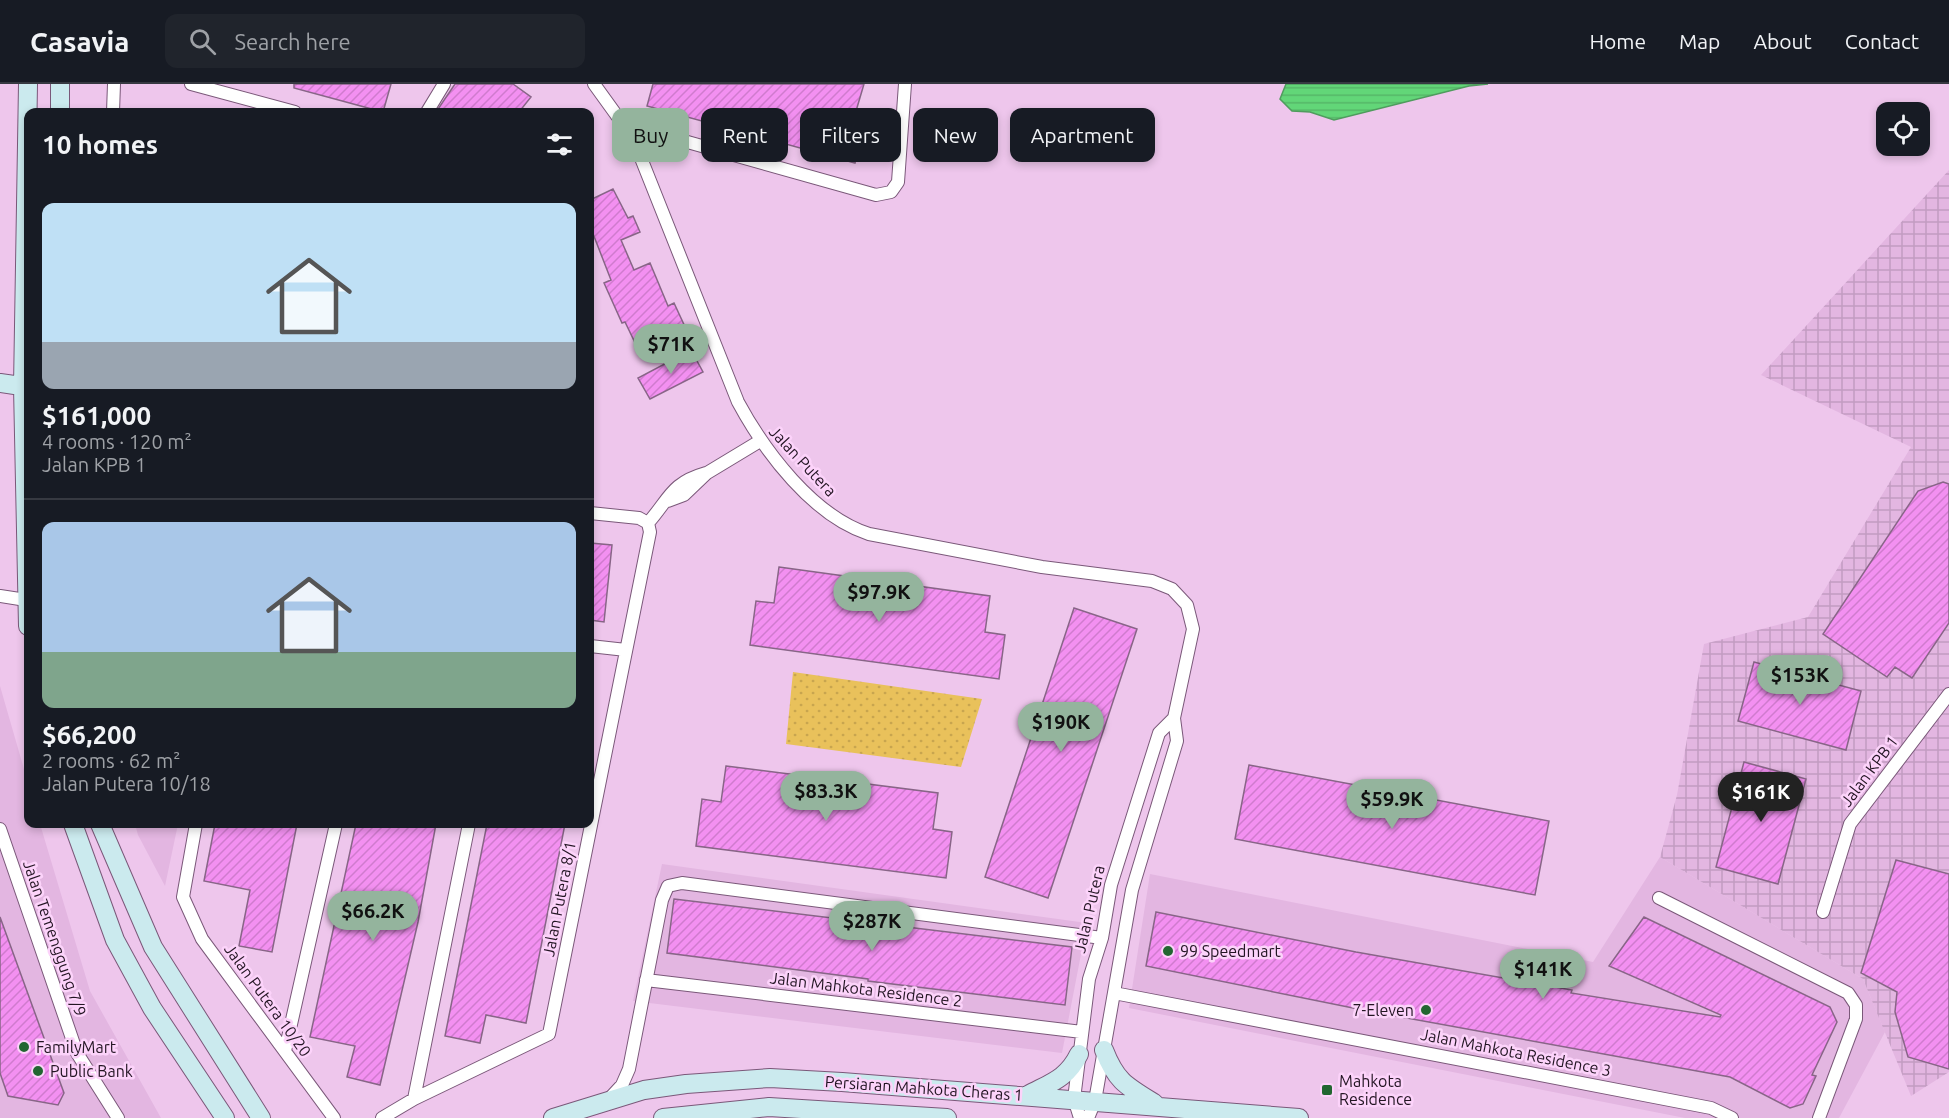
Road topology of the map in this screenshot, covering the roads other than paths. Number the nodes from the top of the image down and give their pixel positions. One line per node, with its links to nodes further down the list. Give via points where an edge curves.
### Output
1 (28, 84): 8 (street)
2 (60, 84): 9 (street)
3 (114, 84): 10 (street)
4 (191, 84): 11 (street)
5 (444, 84): 12 (street)
6 (594, 84): 13 (street, Jalan Putera)
7 (905, 84): 14 (street, via 898,182 891,192 876,195)
8 (28, 108)
9 (60, 108)
10 (113, 108)
11 (280, 108)
12 (429, 108)
13 (612, 109)
14 (689, 142)
15 (643, 162): 18 (street, Jalan Putera, via 738,402)
16 (0, 383): 17 (street)
17 (24, 387)
18 (760, 441): 20 (street, via 707,473 684,495 668,501); 26 (street, Jalan Putera, via 817,503 855,529 1042,567 1152,581 1173,589 1187,605 1193,629)
19 (594, 513): 20 (street, via 639,518)
20 (648, 523): 24 (street, Jalan Putera 8/1, via 650,532)
21 (0, 596): 22 (street)
22 (24, 600)
23 (594, 646): 24 (street)
24 (626, 650): 27 (street, Jalan Putera 8/1)
25 (1949, 694): 36 (street, Jalan KPB 1, via 1850,824)
26 (1174, 718): 37 (street, Jalan Putera, via 1159,733 1114,875); 39 (street, Jalan Putera, via 1177,741 1132,890)
27 (595, 779)
28 (74, 828): 51 (street, via 115,940 152,1008)
29 (102, 828): 52 (street, via 153,947)
30 (195, 828): 42 (street, Jalan Putera 10/20, via 183,897 202,939)
31 (335, 828): 42 (street)
32 (468, 828): 45 (street)
33 (586, 828): 45 (street, Jalan Putera 8/1, via 549,1034)
34 (0, 829): 50 (street, Jalan Temenggung 7/9, via 77,1053)
35 (1659, 898): 62 (street, via 1848,993 1856,1005 1856,1019)
36 (1823, 912)
37 (1102, 938): 38 (street, via 682,884 669,886 662,900); 40 (street, Jalan Putera, via 1089,979)
38 (646, 980): 40 (street, Jalan Mahkota Residence 2); 47 (street, via 629,1069 622,1085)
39 (1114, 993): 41 (street, Jalan Putera); 61 (street, Jalan Mahkota Residence 3, via 1563,1078 1711,1108)
40 (1082, 1032): 43 (street, Jalan Putera)
41 (1104, 1050): 48 (street, Jalan Putera); 49 (street, via 1121,1083)
42 (285, 1051): 53 (street, Jalan Putera 10/20)
43 (1079, 1054): 44 (street, via 1064,1077); 46 (street, Jalan Putera)
44 (1026, 1096): 46 (street, Persiaran Mahkota Cheras 1); 47 (street, Persiaran Mahkota Cheras 1, via 770,1078 686,1084)
45 (414, 1099): 54 (street)
46 (1074, 1099): 48 (street, Persiaran Mahkota Cheras 1); 58 (street, Jalan Putera)
47 (608, 1100): 55 (street, Persiaran Mahkota Cheras 1)
48 (1095, 1101): 49 (street, Persiaran Mahkota Cheras 1); 59 (street, Jalan Putera)
49 (1158, 1106): 60 (street, Persiaran Mahkota Cheras 1)
50 (118, 1118)
51 (225, 1118)
52 (261, 1118)
53 (334, 1118)
54 (382, 1118)
55 (553, 1118)
56 (663, 1118): 57 (street, Persiaran Mahkota Cheras 1, via 769,1107)
57 (947, 1118)
58 (1080, 1118)
59 (1088, 1118)
60 (1299, 1118)
61 (1732, 1118)
62 (1819, 1118)

